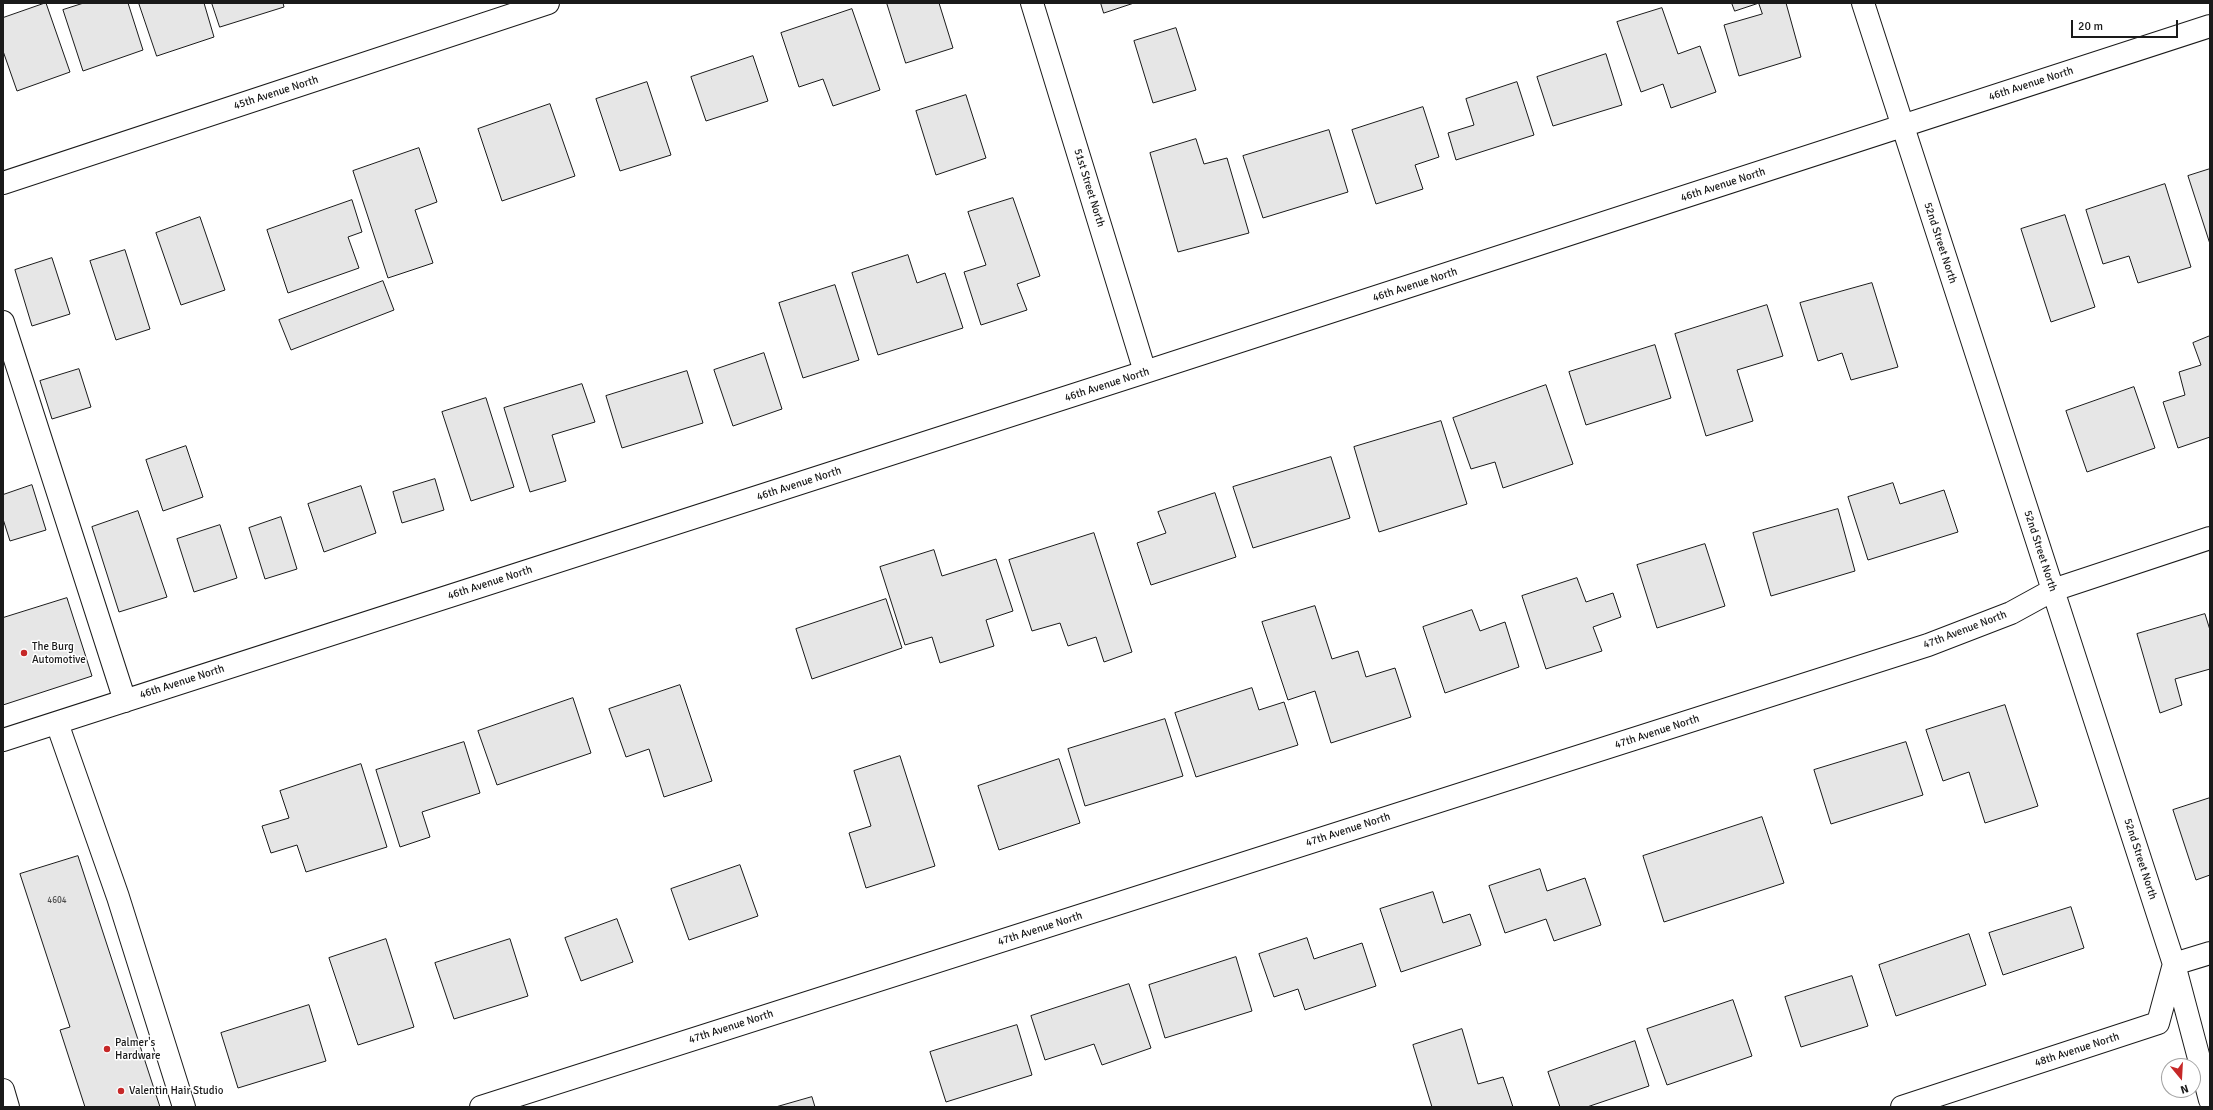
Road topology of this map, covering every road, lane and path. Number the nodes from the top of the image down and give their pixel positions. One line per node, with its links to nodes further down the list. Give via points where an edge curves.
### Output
1 (548, 3): 6 (street, 45th Avenue North)
2 (1032, 3): 8 (street, 51st Street North)
3 (1863, 3): 5 (street, 52nd Street North)
4 (2210, 26): 5 (street, 46th Avenue North)
5 (1902, 127): 8 (street, 46th Avenue North); 10 (street, 52nd Street North)
6 (3, 183)
7 (3, 322): 11 (street)
8 (1145, 372): 11 (street, 46th Avenue North)
9 (2210, 538): 10 (street, 47th Avenue North)
10 (2053, 590): 15 (street, 52nd Street North); 20 (street, 47th Avenue North, via 2011,612 1928,645)
11 (125, 701): 12 (street, 46th Avenue North)
12 (56, 723): 13 (street, 46th Avenue North); 19 (street, via 118,898)
13 (3, 740)
14 (2210, 953): 15 (street)
15 (2174, 964): 17 (street, 52nd Street North); 21 (street, 48th Avenue North, via 2158,1023)
16 (3, 1090): 18 (street)
17 (2210, 1100)
18 (8, 1107)
19 (184, 1107)
20 (481, 1107)
21 (1902, 1107)

